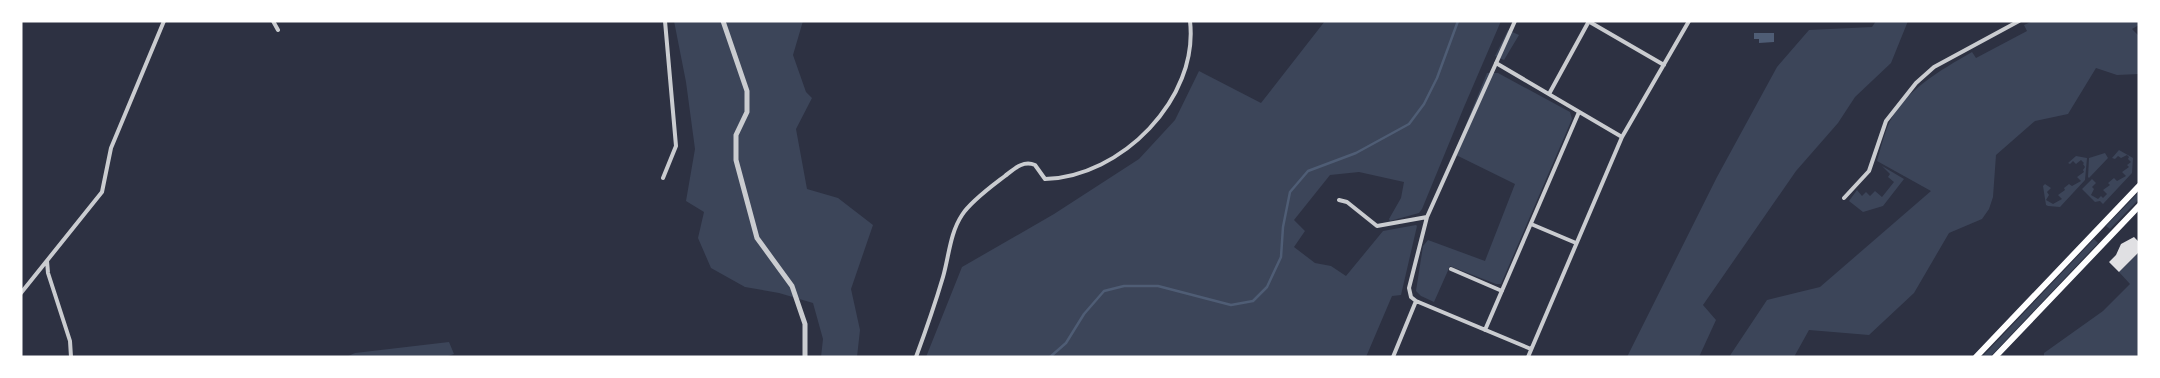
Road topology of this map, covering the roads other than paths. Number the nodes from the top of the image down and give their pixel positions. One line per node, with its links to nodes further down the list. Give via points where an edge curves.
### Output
1 (164, 21): 24 (street, via 111,148 102,192)
2 (273, 21): 10 (street)
3 (665, 21): 16 (street, via 676,146)
4 (724, 21): 32 (street, via 747,92 747,112 736,135 736,160 757,238 792,286 805,324)
5 (1190, 21): 33 (street, via 1187,68 1173,98 1152,127 1092,170 1060,179 1046,179 1035,165 1026,163 1015,168 963,213 952,235 933,310)
6 (1514, 21): 11 (street)
7 (1589, 21): 12 (street); 13 (street)
8 (1689, 21): 12 (street)
9 (2019, 21): 18 (street, via 1934,67 1916,82 1886,121 1869,171)
10 (278, 30)
11 (1496, 63): 13 (street); 21 (street)
12 (1664, 65): 15 (street)
13 (1548, 94): 14 (street)
14 (1579, 112): 15 (street); 22 (street)
15 (1622, 137): 23 (street)
16 (662, 178)
17 (2139, 186): 36 (main road)
18 (1844, 198)
19 (1339, 200): 21 (street, via 1347,202 1377,226)
20 (2139, 206): 37 (main road)
21 (1427, 217): 28 (street, via 1409,288 1411,297)
22 (1531, 224): 23 (street); 26 (street)
23 (1576, 243): 30 (street)
24 (47, 261): 27 (street); 31 (street, via 70,341)
25 (1451, 269): 26 (street)
26 (1502, 291): 29 (street)
27 (21, 293)
28 (1416, 301): 29 (street); 34 (street)
29 (1485, 330): 30 (street)
30 (1531, 350): 35 (street)
31 (71, 357)
32 (805, 357)
33 (916, 357)
34 (1393, 357)
35 (1528, 357)
36 (1976, 357)
37 (1995, 357)

